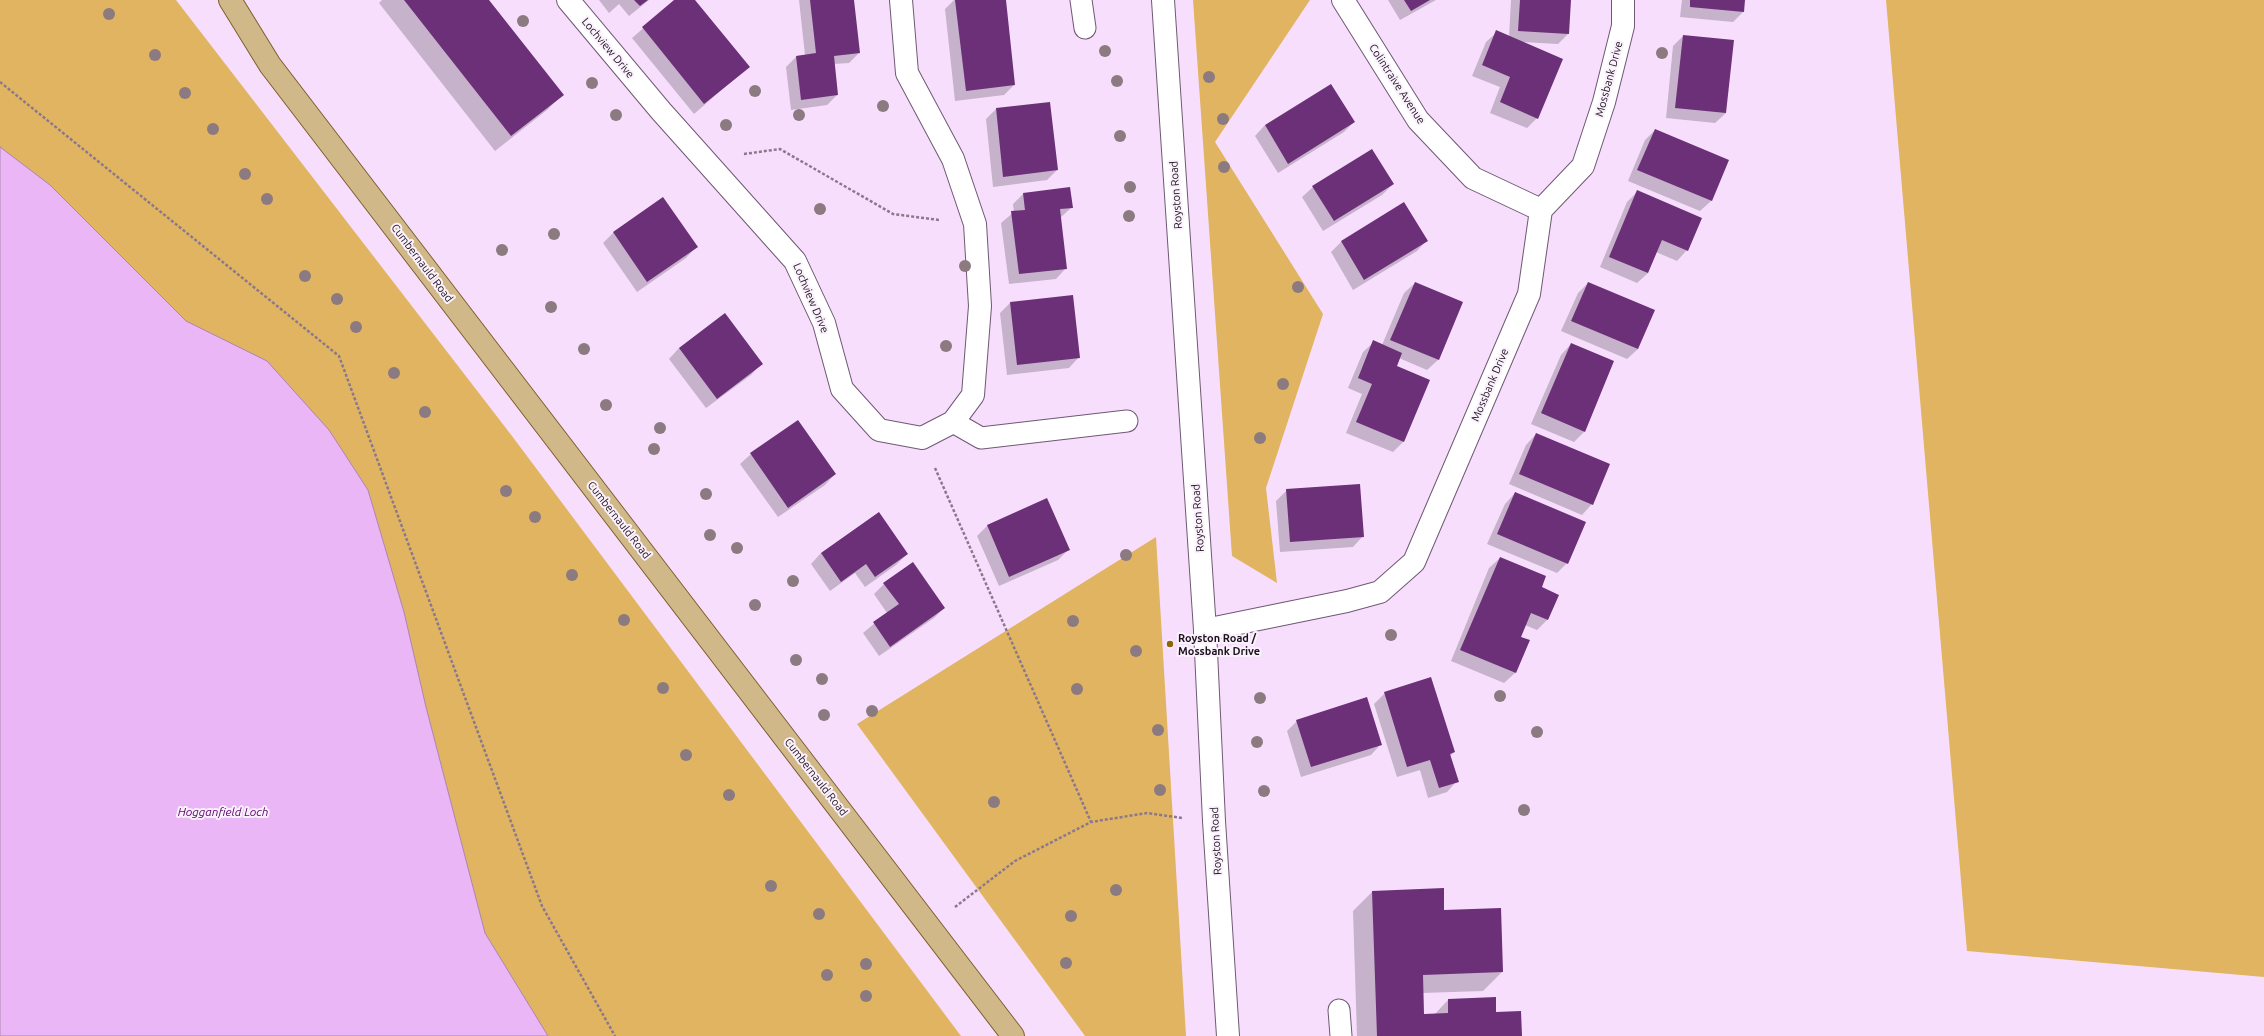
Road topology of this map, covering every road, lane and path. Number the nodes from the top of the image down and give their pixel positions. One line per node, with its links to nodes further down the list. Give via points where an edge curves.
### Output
1 (230, 0): 19 (main road, Cumbernauld Road, via 270,65)
2 (568, 0): 10 (street, Lochview Drive)
3 (901, 0): 12 (street, via 907,72 953,159)
4 (1081, 0): 8 (lane)
5 (1163, 0): 16 (street, Royston Road)
6 (1343, 0): 11 (street, Colintraive Avenue, via 1418,120 1473,178)
7 (1623, 0): 11 (street, Mossbank Drive, via 1623,26 1612,72 1583,166)
8 (1085, 28)
9 (0, 82): 21 (path, via 339,356 542,906)
10 (705, 159): 12 (path, via 780,149 893,214); 15 (street, Lochview Drive, via 795,260 824,323 842,389 879,430)
11 (1541, 210): 16 (street, Mossbank Drive, via 1529,294 1414,562 1380,592)
12 (975, 224): 14 (street, via 980,306 973,395)
13 (1127, 421): 14 (lane, via 981,438)
14 (953, 422): 15 (street)
15 (922, 438): 18 (path)
16 (1205, 630): 17 (street, Royston Road)
17 (1214, 821): 18 (path, via 1147,814); 23 (street, Royston Road)
18 (1092, 822): 19 (path, via 1015,861)
19 (931, 926): 22 (main road, Cumbernauld Road)
20 (1339, 1010): 24 (lane)
21 (615, 1036)
22 (1013, 1036)
23 (1228, 1036)
24 (1341, 1036)

